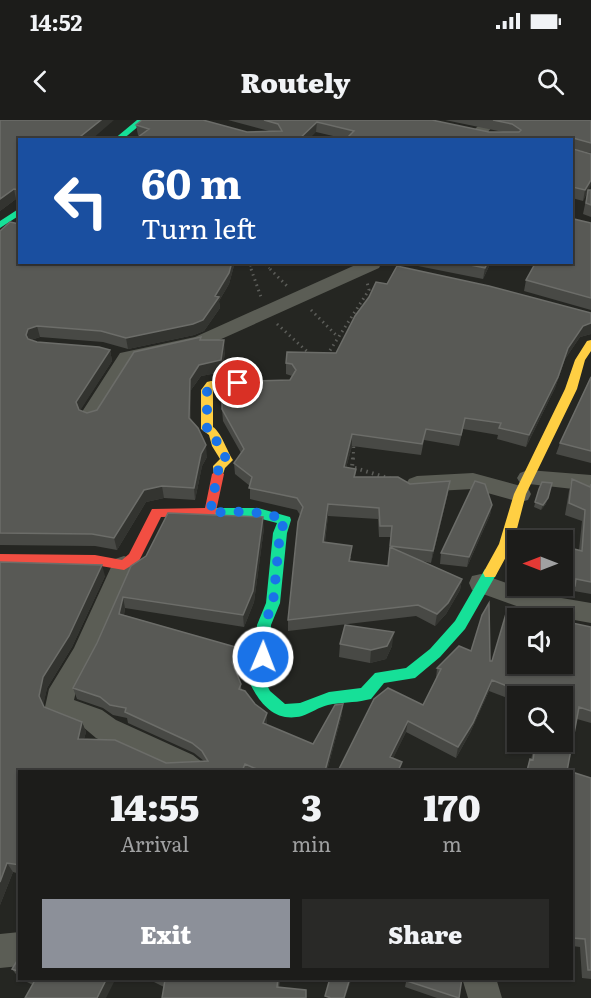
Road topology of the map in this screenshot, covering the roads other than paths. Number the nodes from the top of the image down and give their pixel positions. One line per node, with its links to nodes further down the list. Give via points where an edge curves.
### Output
1 (142, 120): 6 (street)
2 (492, 120): 4 (street)
3 (458, 128): 4 (street)
4 (475, 136): 5 (street)
5 (500, 137)
6 (120, 138)
7 (18, 212): 8 (street)
8 (0, 225)
9 (370, 266): 12 (street, via 201,341 119,354)
10 (591, 343): 15 (street)
11 (280, 383): 16 (street, via 226,382 211,384 207,390 207,429 214,433 227,460 219,466)
12 (90, 415)
13 (591, 483): 15 (street)
14 (408, 484): 15 (street, via 473,481)
15 (524, 486): 19 (street, via 506,544)
16 (210, 513): 18 (street, via 169,509 157,512 134,557); 19 (street, via 244,510 285,520 280,533 273,603 264,625 263,657 253,672 262,695 279,709 296,711 321,699 362,696 380,676 410,674 460,625)
17 (0, 559): 18 (street, via 95,560)
18 (124, 565): 21 (street, via 86,653 63,689 59,707 92,718 106,729)
19 (481, 583): 20 (street, via 536,603)
20 (591, 613)
21 (191, 770)
22 (18, 950): 23 (street)
23 (0, 951)
24 (480, 980): 25 (street)
25 (485, 998)

